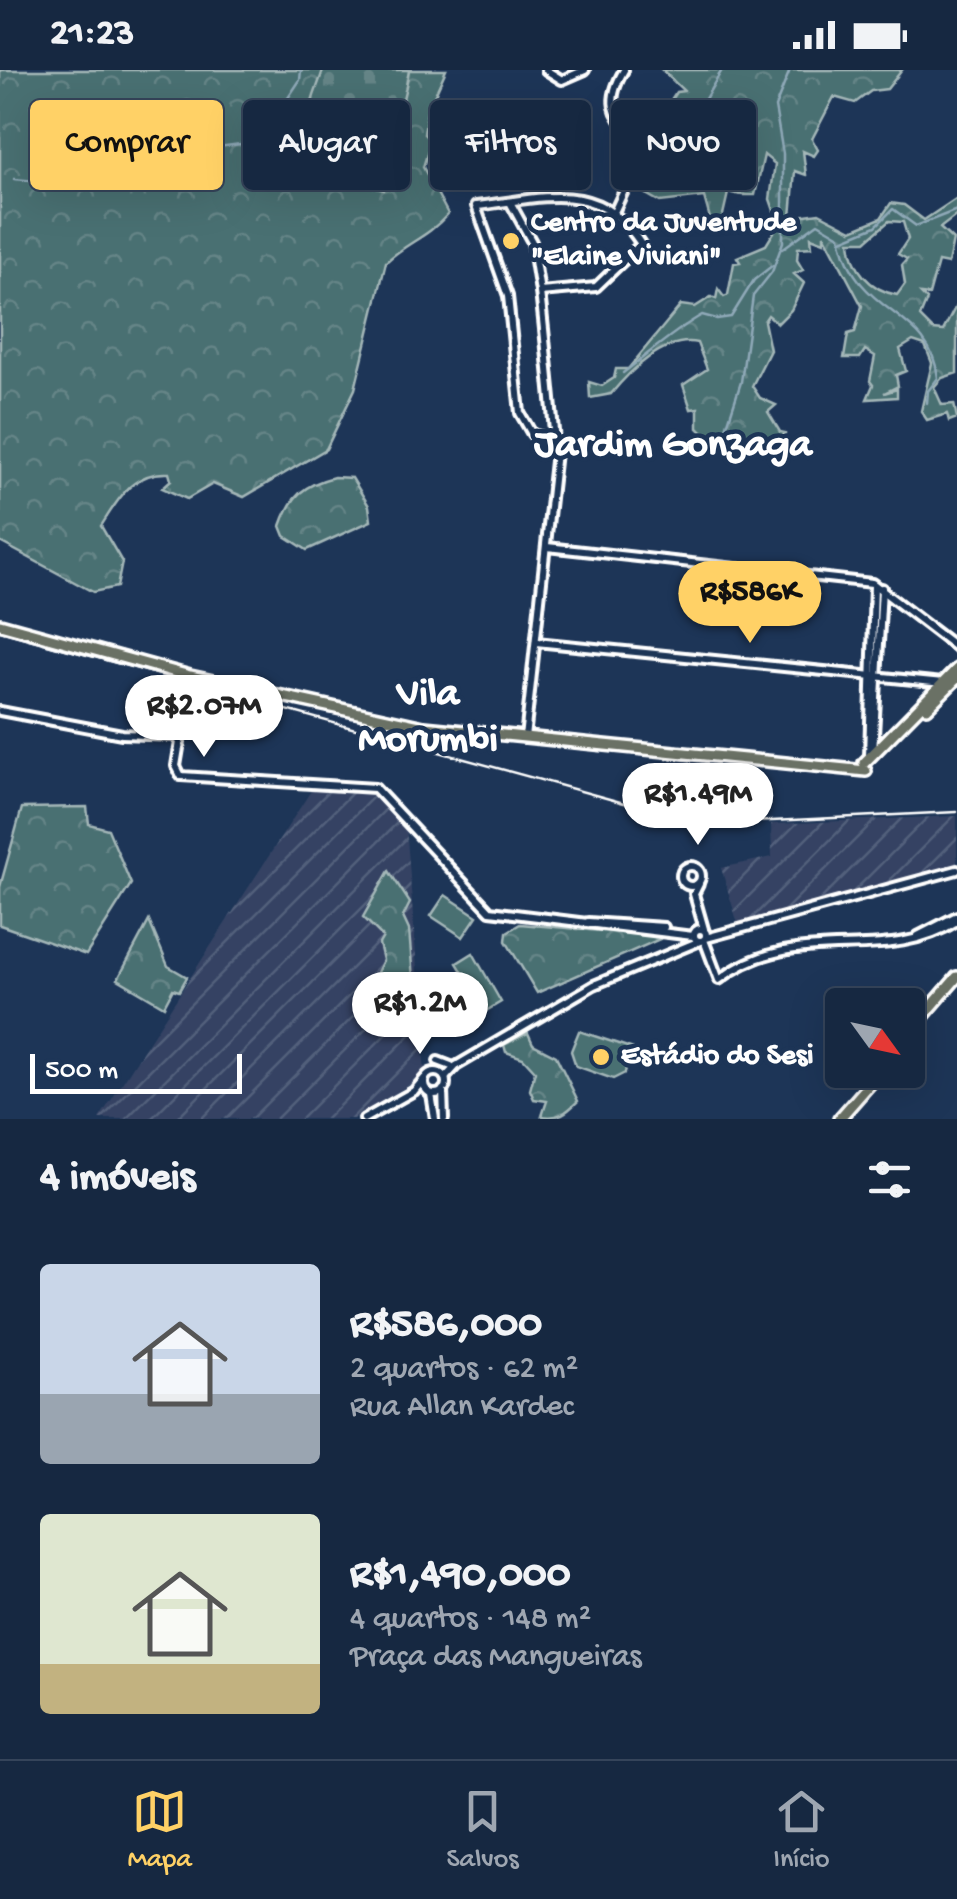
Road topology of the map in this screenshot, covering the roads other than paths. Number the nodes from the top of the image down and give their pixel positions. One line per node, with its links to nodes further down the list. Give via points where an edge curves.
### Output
1 (546, 70): 2 (street, via 562,80)
2 (585, 70)
3 (624, 70): 4 (street, via 615,110 643,150)
4 (619, 196): 6 (street); 7 (street)
5 (510, 202): 6 (street, via 541,195); 8 (street, via 532,242); 10 (street, via 476,206 508,296 521,416 532,434)
6 (606, 205): 7 (street)
7 (616, 212): 8 (street, via 641,247 596,287)
8 (540, 292): 9 (street)
9 (552, 425): 10 (street); 11 (street)
10 (546, 435): 11 (street)
11 (555, 440): 12 (street)
12 (547, 547): 13 (street); 15 (street)
13 (877, 586): 16 (street); 18 (street)
14 (0, 624): 22 (main road, via 302,701 424,727)
15 (536, 642): 18 (street); 22 (street)
16 (957, 646)
17 (957, 668): 20 (main road)
18 (874, 677): 20 (street); 23 (street)
19 (957, 678): 20 (main road)
20 (946, 685): 23 (main road)
21 (0, 711): 28 (street, via 122,734 174,736 182,776 375,788 490,910)
22 (525, 738): 23 (main road, via 851,769)
23 (868, 762)
24 (957, 870): 28 (street)
25 (699, 884): 26 (street); 26 (street, via 702,874 692,866 681,873); 28 (street, via 694,894)
26 (686, 885): 28 (street)
27 (957, 918): 28 (street, via 917,936 767,949 720,977)
28 (700, 935): 32 (street, via 570,994); 33 (street, via 578,994)
29 (957, 981): 30 (main road)
30 (925, 1018)
31 (438, 1060): 32 (street)
32 (451, 1066): 33 (street)
33 (443, 1075): 34 (street, via 432,1072); 36 (street)
34 (424, 1079): 37 (street); 38 (street)
35 (862, 1088): 42 (main road)
36 (444, 1090): 38 (street); 41 (street)
37 (414, 1091): 38 (street); 39 (street)
38 (429, 1092): 40 (street)
39 (364, 1119)
40 (435, 1119)
41 (444, 1119)
42 (835, 1119)

